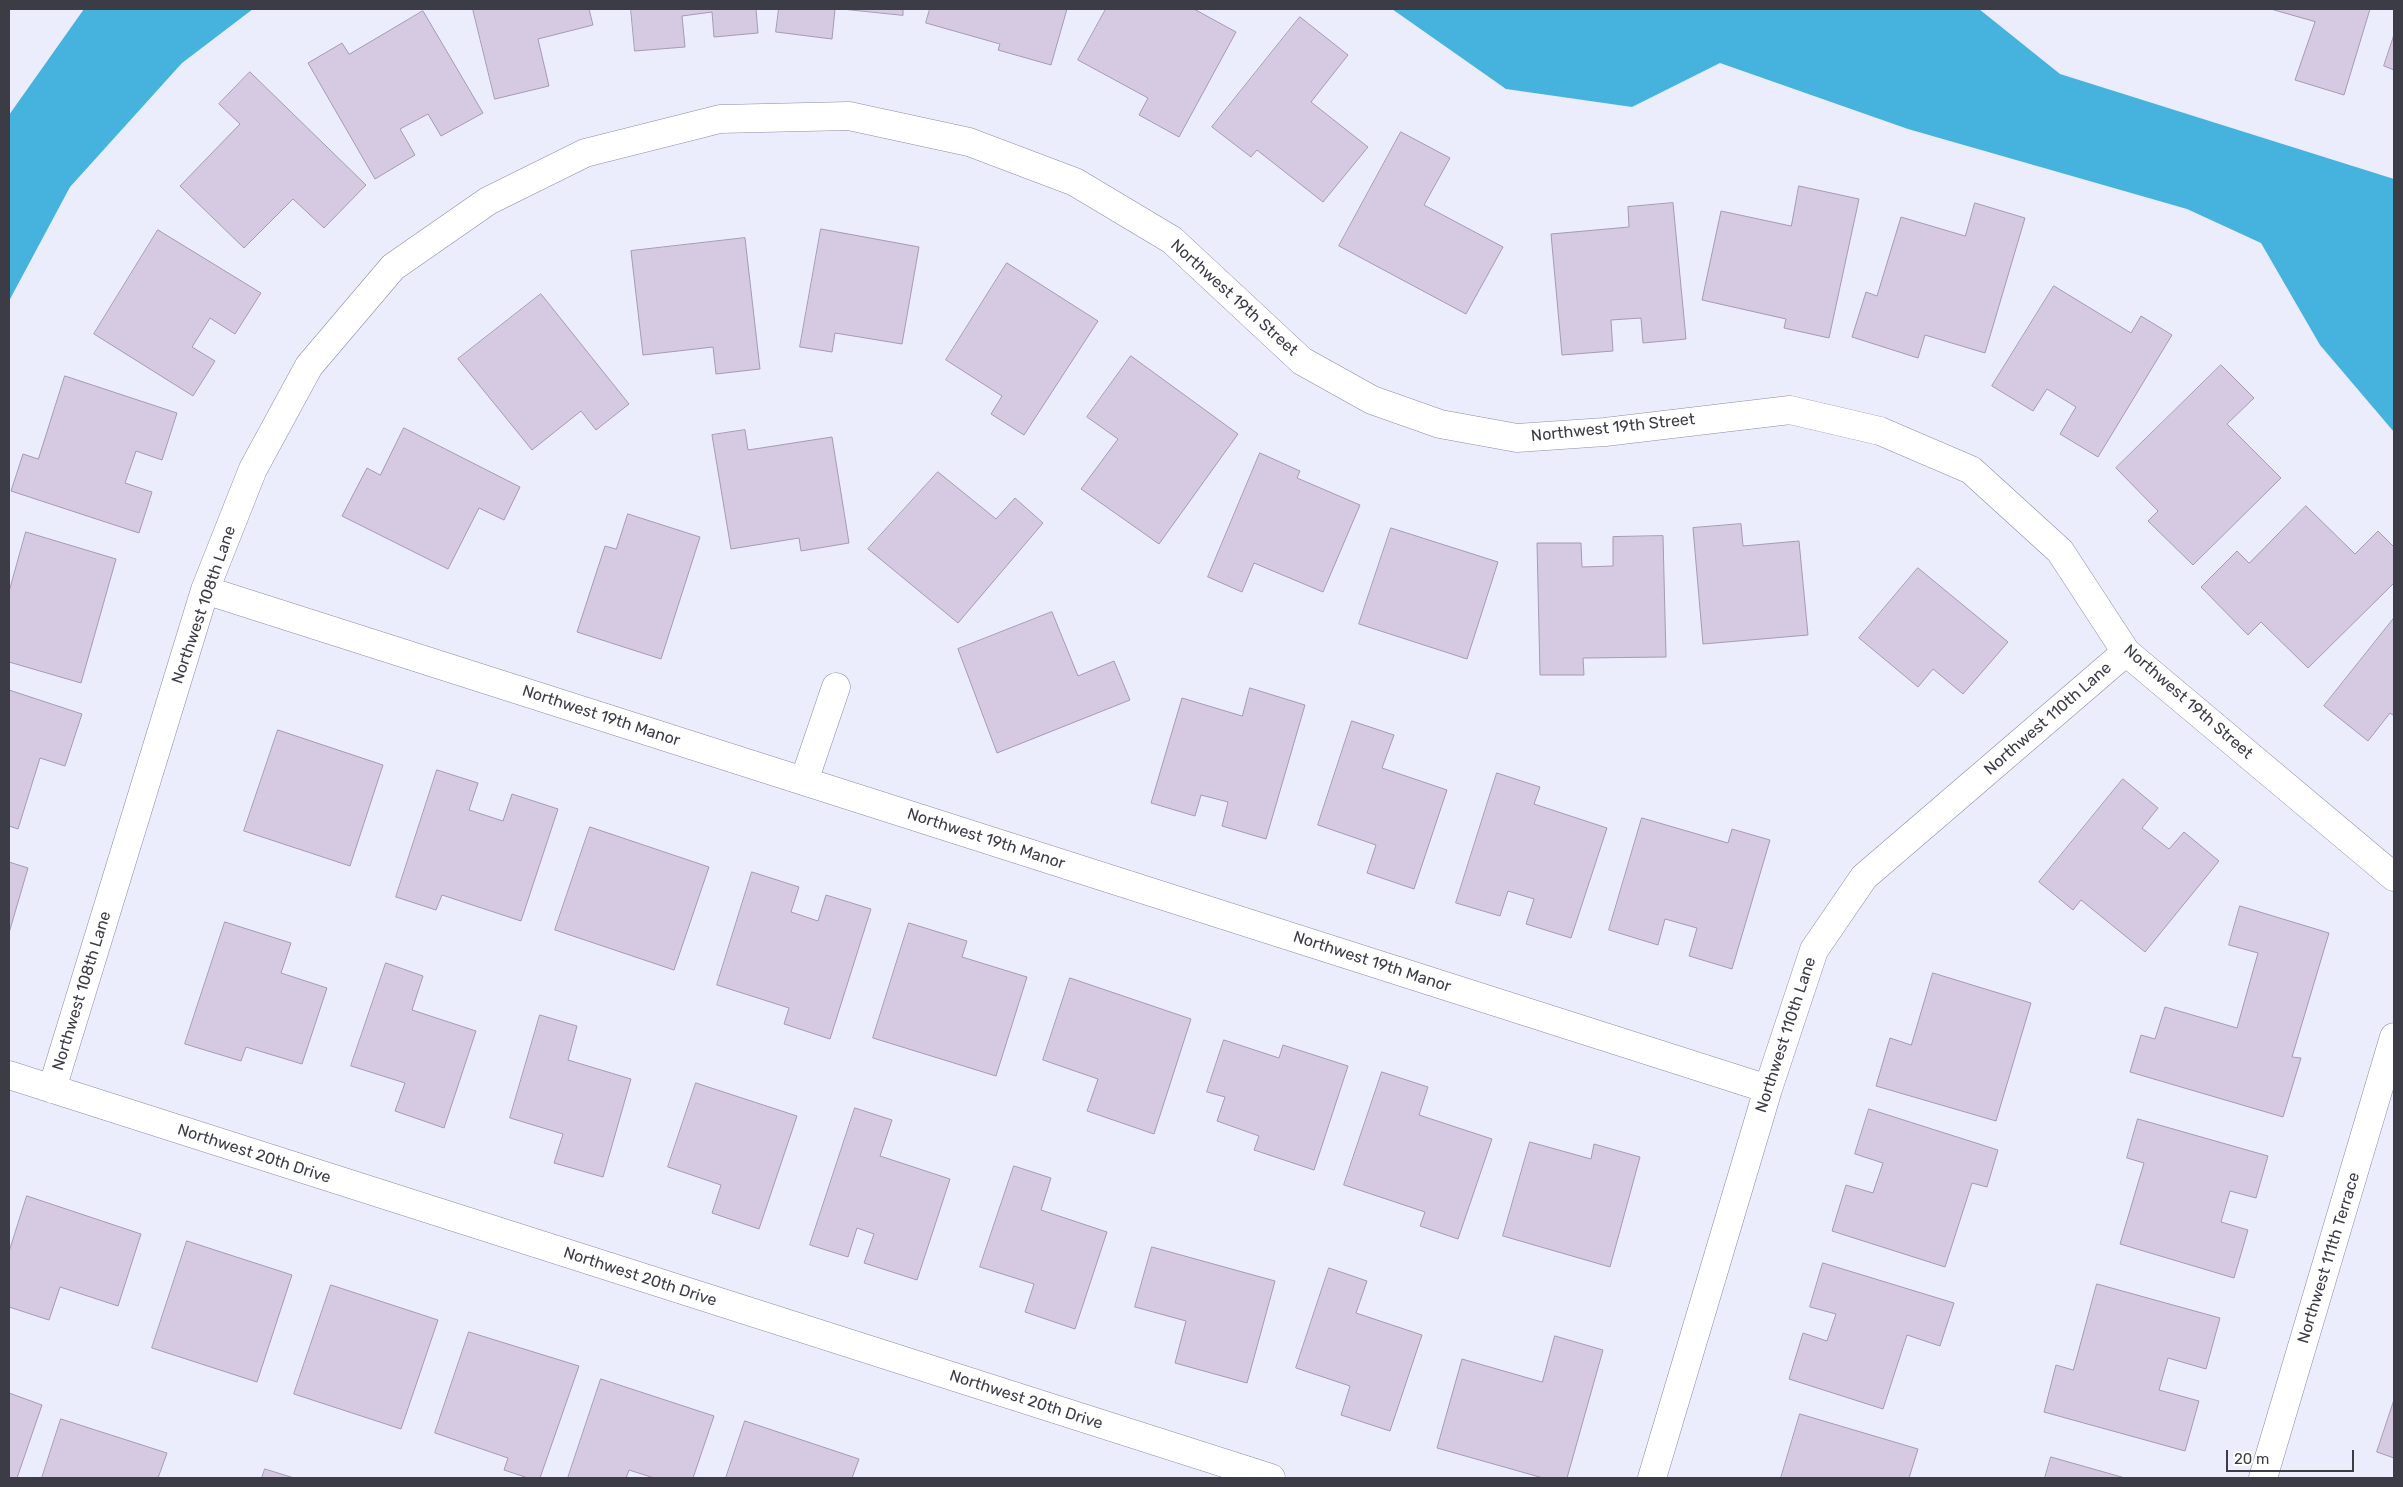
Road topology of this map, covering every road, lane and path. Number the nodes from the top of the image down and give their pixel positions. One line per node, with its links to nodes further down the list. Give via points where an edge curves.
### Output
1 (488, 201): 2 (street, Northwest 108th Lane, via 393,267 309,366 253,469); 3 (street, Northwest 19th Street, via 585,153 720,120 849,116 970,142 1083,186 1172,240 1302,361 1372,400 1440,424 1517,438 1605,432 1790,410 1880,431 1972,470 2060,551)
2 (205, 590): 5 (street, Northwest 19th Manor); 9 (street, Northwest 108th Lane)
3 (2126, 652): 6 (street, Northwest 19th Street); 10 (street, Northwest 110th Lane, via 1864,877 1814,950)
4 (836, 687): 5 (street)
5 (804, 781): 10 (street, Northwest 19th Manor)
6 (2394, 877)
7 (2394, 1037): 13 (street, Northwest 111th Terrace)
8 (9, 1075): 9 (street, Northwest 20th Drive)
9 (52, 1089): 11 (street, Northwest 20th Drive)
10 (1768, 1089): 12 (street, Northwest 110th Lane)
11 (1271, 1478)
12 (1652, 1478)
13 (2263, 1478)

